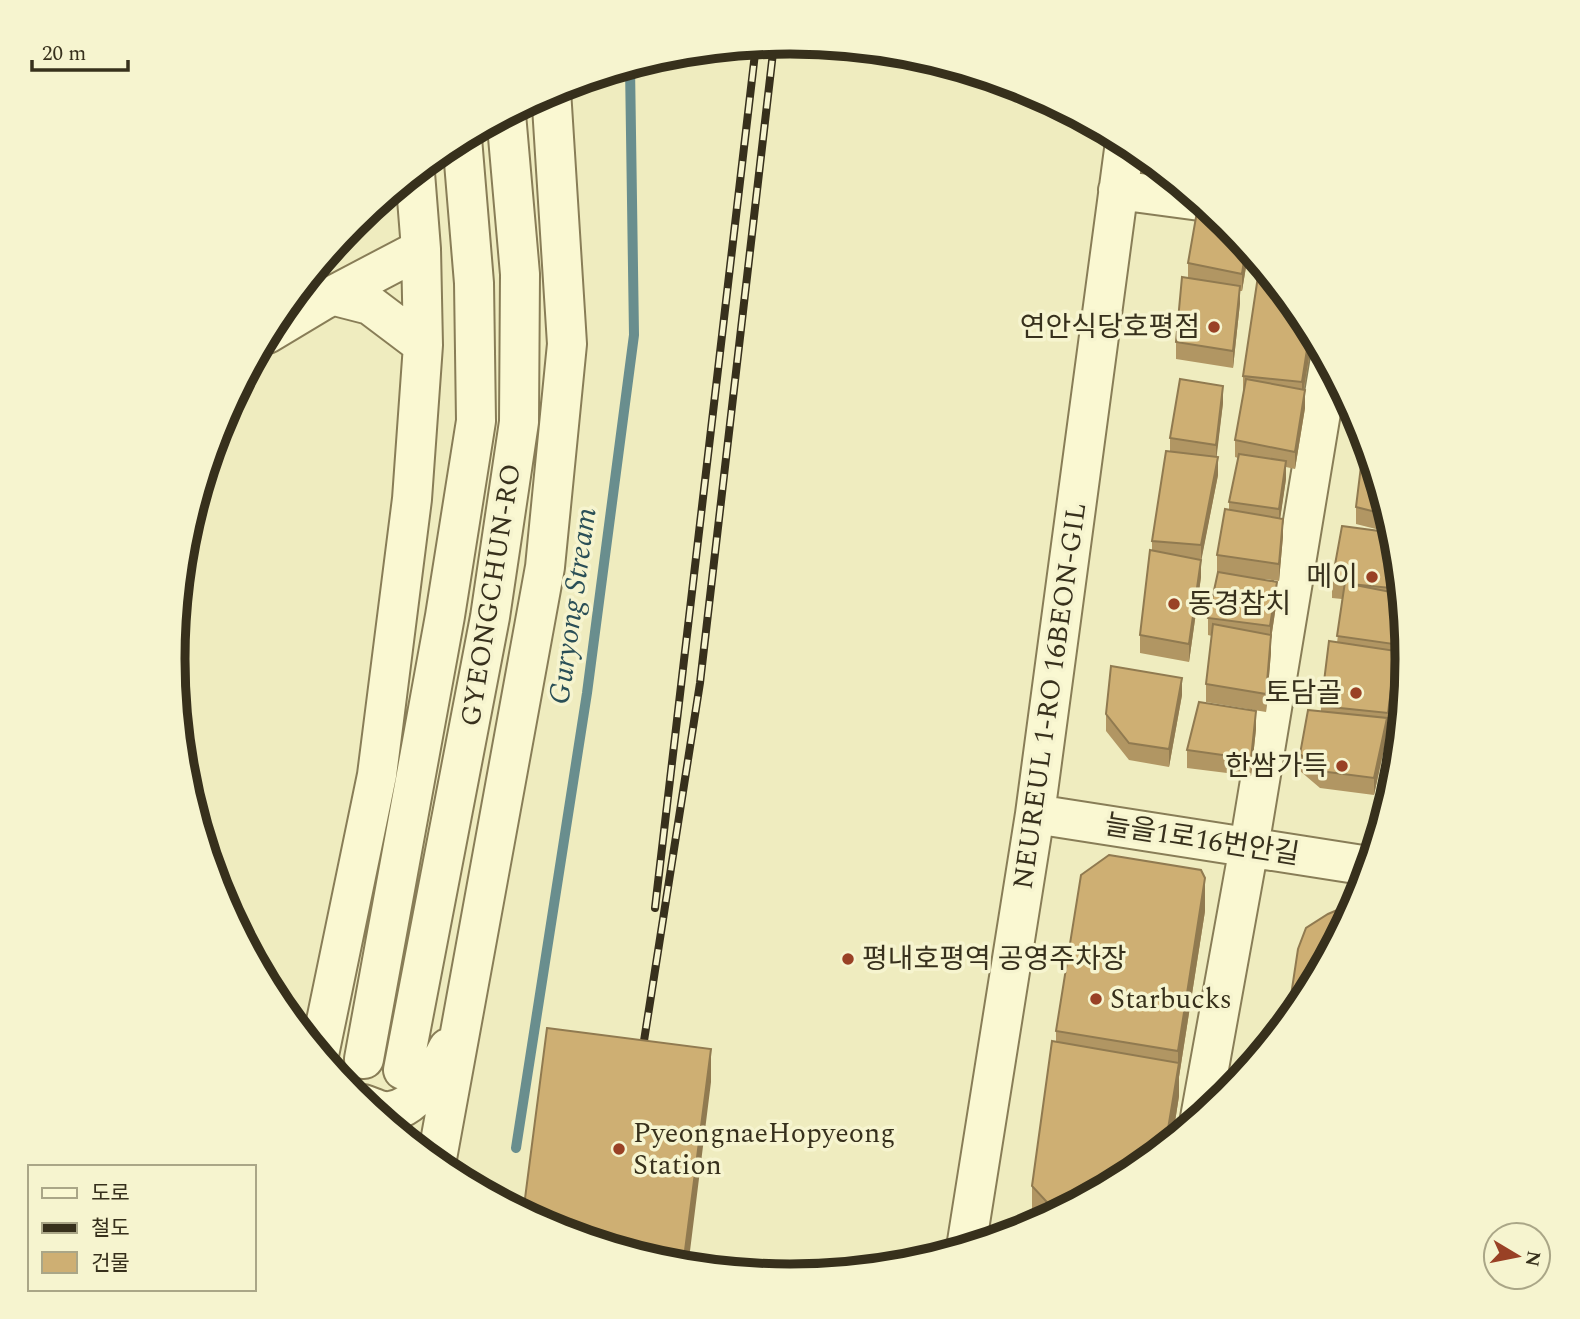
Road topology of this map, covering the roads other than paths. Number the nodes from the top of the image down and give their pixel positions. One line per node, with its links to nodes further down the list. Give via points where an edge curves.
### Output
1 (552, 103): 16 (street, via 567,344 553,488 545,567)
2 (507, 125): 18 (street, GYEONGCHUN-RO, via 520,274 519,422 490,617)
3 (463, 150): 17 (street, GYEONGCHUN-RO, via 474,283 475,421 446,616)
4 (1123, 154): 6 (street, NEUREUL 1-RO 16BEON-GIL)
5 (416, 184): 8 (street)
6 (1118, 190): 7 (street); 13 (street, NEUREUL 1-RO 16BEON-GIL)
7 (1182, 199)
8 (421, 249): 9 (street); 11 (street)
9 (335, 296): 10 (street); 11 (street, via 370,305)
10 (287, 323)
11 (423, 345): 17 (street, via 412,499 377,775)
12 (1326, 380): 14 (street)
13 (1035, 814): 14 (street, 늘을1로16번안길); 22 (street, NEUREUL 1-RO 16BEON-GIL)
14 (1249, 848): 15 (street, 늘을1로16번안길); 19 (street)
15 (1359, 865)
16 (463, 1016): 20 (street, via 434,1077 409,1102); 21 (street)
17 (334, 1054)
18 (404, 1070)
19 (1202, 1103)
20 (387, 1111)
21 (438, 1152)
22 (968, 1238)

